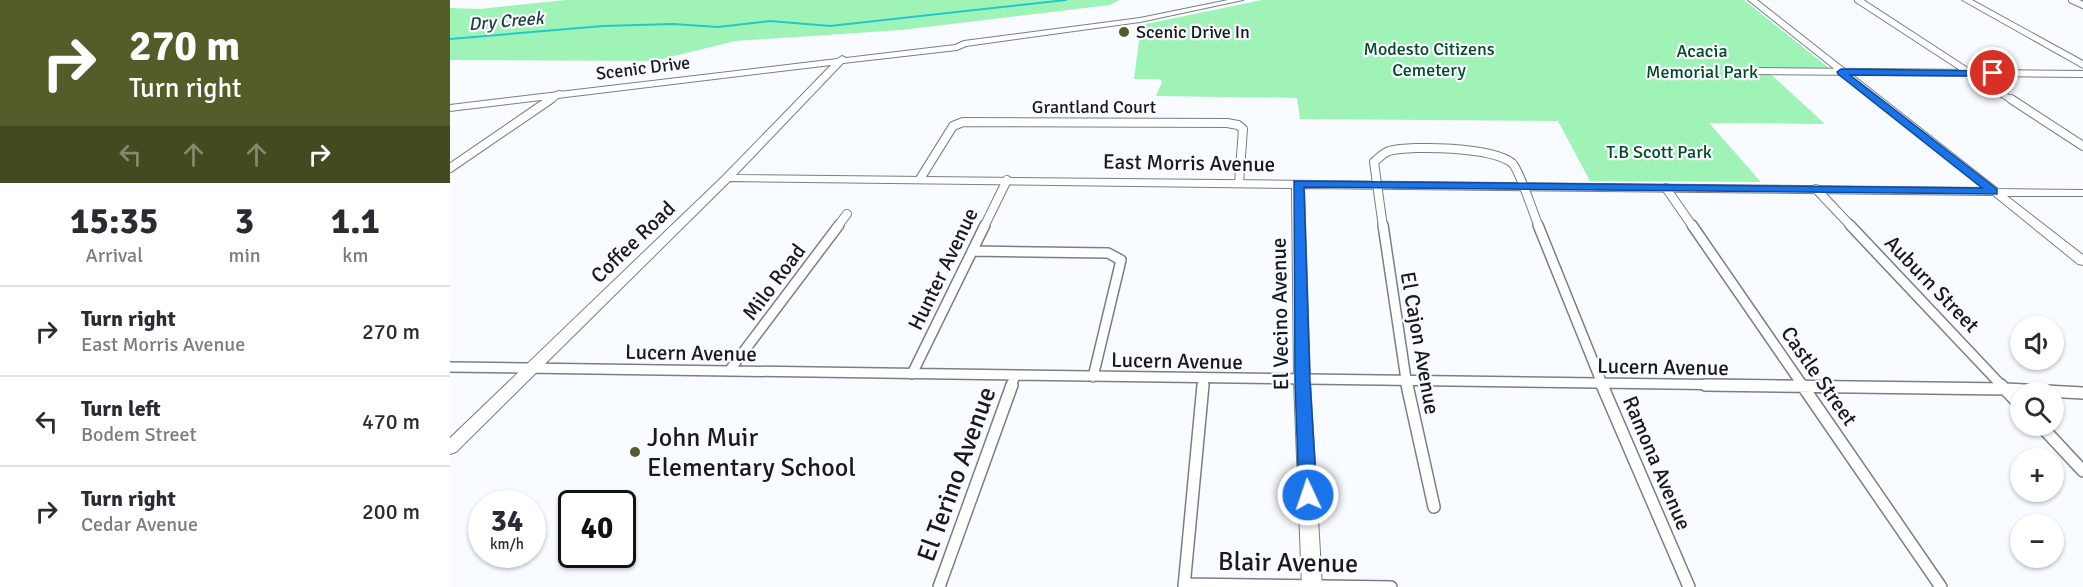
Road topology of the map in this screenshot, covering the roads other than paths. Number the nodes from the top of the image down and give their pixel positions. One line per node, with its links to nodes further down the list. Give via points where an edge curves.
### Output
1 (1239, 0): 7 (street, Scenic Drive, via 1127,22)
2 (1752, 0): 10 (street)
3 (1858, 0): 11 (street)
4 (1966, 0): 8 (street)
5 (2072, 0): 6 (street)
6 (2083, 5)
7 (839, 60): 13 (street, Coffee Road); 14 (street, Scenic Drive)
8 (2083, 64)
9 (1754, 71): 10 (street)
10 (1841, 72): 11 (street); 28 (street)
11 (1971, 73): 12 (street); 17 (street)
12 (2083, 74)
13 (824, 76): 14 (street, via 800,69); 19 (street, Coffee Road)
14 (695, 78): 15 (street, Scenic Drive)
15 (560, 94): 16 (street, Scenic Drive); 18 (street)
16 (450, 108)
17 (2083, 146)
18 (450, 168)
19 (727, 178): 20 (street, East Morris Avenue); 34 (street, Coffee Road)
20 (920, 179): 21 (street, East Morris Avenue); 22 (street, Grantland Court, via 953,126 963,122 1227,123 1243,129)
21 (1007, 180): 22 (street, East Morris Avenue); 31 (street, Hunter Avenue)
22 (1239, 183): 23 (street, East Morris Avenue)
23 (1298, 183): 24 (street, East Morris Avenue); 40 (street, El Vecino Avenue)
24 (1376, 185): 25 (street, East Morris Avenue); 25 (street, El Cajon Avenue, via 1376,158 1402,149 1497,154 1514,164); 41 (street, El Cajon Avenue)
25 (1523, 186): 26 (street, East Morris Avenue); 42 (street, Ramona Avenue)
26 (1666, 188): 27 (street, East Morris Avenue); 43 (street, Castle Street)
27 (1816, 189): 28 (street, East Morris Avenue); 44 (street, Auburn Street)
28 (1993, 191): 29 (street, East Morris Avenue); 32 (street)
29 (2083, 192)
30 (847, 214): 35 (street, Milo Road)
31 (972, 251): 36 (street, Hunter Avenue); 38 (street, via 1108,253 1121,260)
32 (2083, 261)
33 (450, 367): 34 (street, Lucern Avenue)
34 (531, 368): 35 (street, Lucern Avenue); 48 (street, Coffee Road)
35 (729, 371): 36 (street, Lucern Avenue)
36 (912, 374): 37 (street, Lucern Avenue)
37 (1015, 376): 38 (street, Lucern Avenue); 53 (street, El Terino Avenue)
38 (1093, 377): 39 (street, Lucern Avenue)
39 (1204, 379): 40 (street, Lucern Avenue); 51 (street)
40 (1302, 381): 41 (street, Lucern Avenue); 52 (street, El Vecino Avenue)
41 (1406, 382): 42 (street, Lucern Avenue); 50 (street, El Cajon Avenue)
42 (1602, 385): 43 (street, Lucern Avenue); 55 (street, Ramona Avenue)
43 (1803, 387): 44 (street, Lucern Avenue); 56 (street, Castle Street)
44 (2006, 389): 45 (street, Lucern Avenue); 46 (street, Auburn Street)
45 (2083, 393)
46 (2010, 394)
47 (2050, 436): 49 (street)
48 (450, 448)
49 (2083, 471)
50 (1434, 507)
51 (1184, 586): 52 (street, Blair Avenue)
52 (1312, 586): 54 (street, Blair Avenue)
53 (939, 587)
54 (1391, 587)
55 (1689, 587)
56 (1941, 587)

